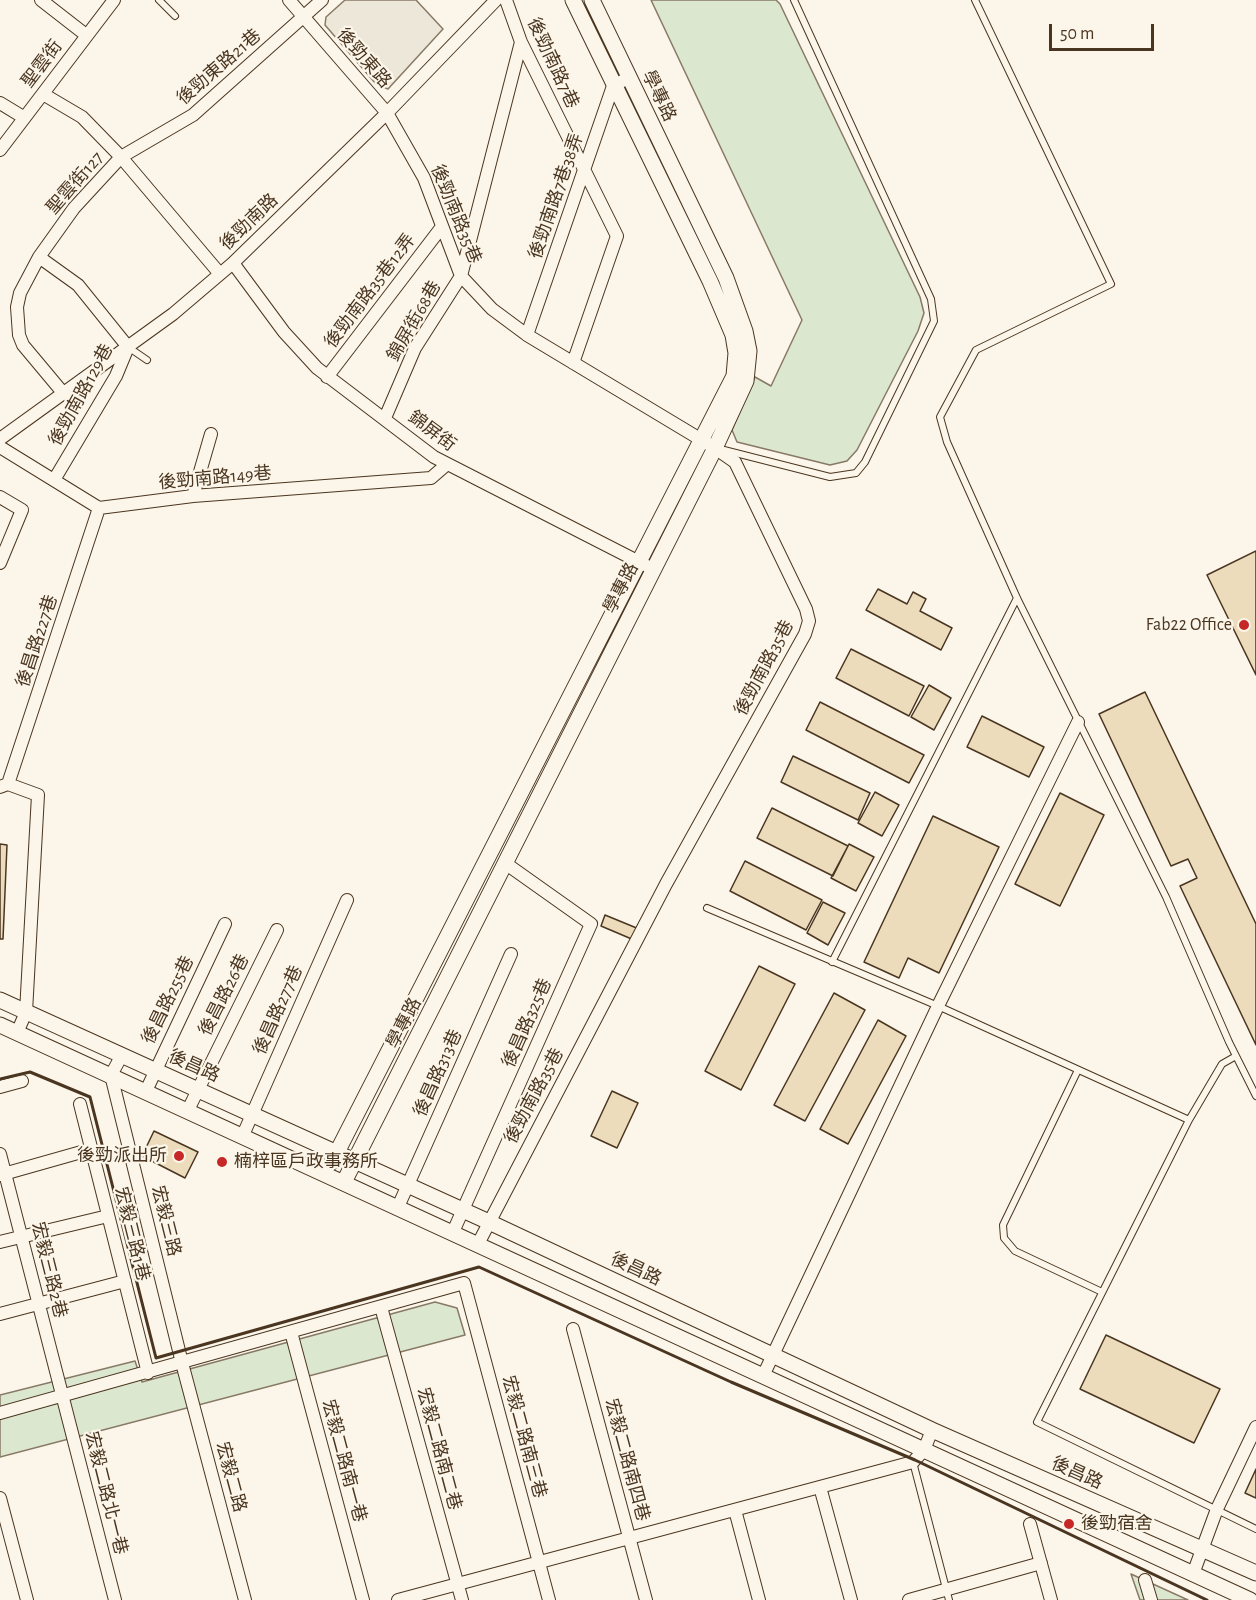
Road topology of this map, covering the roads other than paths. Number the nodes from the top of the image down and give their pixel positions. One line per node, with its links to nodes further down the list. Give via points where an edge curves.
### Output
1 (41, 0): 14 (street)
2 (114, 0): 14 (street, 聖雲街)
3 (159, 0): 12 (lane)
4 (289, 0): 13 (street, 後勁東路)
5 (322, 0): 13 (street, 後勁東路21巷)
6 (495, 0): 20 (street, 後勁南路)
7 (506, 0): 15 (street, 後勁南路7巷)
8 (573, 0): 17 (street, 學專路)
9 (592, 0): 16 (street, 學專路)
10 (794, 0): 39 (lane, via 930,299 934,321 856,473 830,477)
11 (975, 0): 48 (lane, via 1111,284 976,350 940,417 946,442)
12 (175, 16)
13 (304, 17): 20 (street, 後勁東路); 23 (street, 後勁東路21巷, via 193,115)
14 (86, 35): 18 (street, 聖雲街)
15 (521, 42): 24 (street, 後勁南路7巷); 29 (street, 錦屏街68巷)
16 (628, 78): 17 (street); 39 (street, 學專路, via 726,278 745,331 749,351 746,381)
17 (613, 86): 24 (street, 後勁南路7巷38弄); 39 (street, 學專路, via 733,335 734,376)
18 (43, 94): 21 (street, 聖雲街); 23 (street, 聖雲街127, via 82,117)
19 (0, 103): 21 (street)
20 (387, 112): 25 (street, 後勁南路35巷, via 424,178); 27 (street, 後勁南路)
21 (23, 117): 22 (street, 聖雲街)
22 (0, 150)
23 (122, 157): 26 (street, 聖雲街127, via 74,208); 28 (street)
24 (584, 170): 30 (street, 後勁南路7巷38弄); 33 (street, 後勁南路7巷, via 617,236)
25 (441, 228): 29 (street, 後勁南路35巷); 34 (street, 後勁南路35巷12弄)
26 (39, 256): 31 (street, via 78,285); 35 (street, 聖雲街127, via 20,292 19,335)
27 (233, 263): 28 (street, 後勁南路); 34 (street, 錦屏街, via 284,332)
28 (220, 274): 31 (street, 後勁南路)
29 (461, 276): 30 (street, 後勁南路35巷, via 492,309); 36 (street, 錦屏街68巷, via 415,348)
30 (526, 334): 33 (street, 後勁南路35巷)
31 (128, 347): 32 (lane, 後勁南路129巷); 35 (street, 後勁南路); 42 (street, 後勁南路129巷, via 116,376)
32 (147, 360)
33 (573, 363): 39 (street, 後勁南路35巷)
34 (327, 376): 36 (street, 錦屏街)
35 (64, 394): 38 (street, 後勁南路)
36 (385, 418): 41 (street, 錦屏街)
37 (211, 434): 43 (street)
38 (0, 439)
39 (709, 444): 47 (street, 學專路); 89 (street, 後勁南路35巷, via 735,462 809,621)
40 (0, 447): 42 (street)
41 (446, 465): 43 (street, 後勁南路149巷, via 431,478); 47 (street, 錦屏街)
42 (54, 480): 45 (street)
43 (192, 496): 45 (street, 後勁南路149巷)
44 (0, 497): 46 (street, via 22,510)
45 (99, 508): 50 (street, 後昌路227巷)
46 (0, 563)
47 (647, 565): 51 (street, 學專路); 79 (street, 學專路)
48 (1017, 598): 49 (lane); 57 (lane)
49 (1078, 722): 59 (street); 64 (lane, via 1166,897)
50 (4, 786): 60 (street, 後昌路227巷, via 38,795)
51 (505, 863): 81 (street, 學專路); 87 (street, 後昌路325巷, via 591,924)
52 (347, 900): 75 (street, 後昌路277巷)
53 (707, 908): 57 (lane)
54 (225, 924): 65 (street, 後昌路255巷)
55 (277, 930): 70 (street, 後昌路26巷)
56 (511, 954): 85 (street, 後昌路313巷)
57 (832, 962): 59 (lane)
58 (0, 1000): 60 (street, 後昌路)
59 (938, 1006): 66 (lane); 101 (street)
60 (26, 1012): 62 (street, 後昌路227巷); 63 (street, 後昌路)
61 (0, 1025): 62 (street)
62 (17, 1033): 67 (street)
63 (122, 1055): 65 (street, 後昌路); 67 (street)
64 (1236, 1056): 72 (lane); 76 (lane, via 1222,1064)
65 (155, 1070): 70 (street, 後昌路); 71 (street, 後昌路255巷)
66 (1078, 1070): 76 (lane); 95 (lane, via 1003,1225 1004,1238 1015,1251)
67 (111, 1075): 71 (street); 102 (street, 宏毅三路)
68 (22, 1081): 69 (street)
69 (0, 1087)
70 (197, 1089): 74 (street, 後昌路26巷); 75 (street, 後昌路)
71 (146, 1091): 74 (street)
72 (1256, 1095)
73 (80, 1104): 78 (street, 宏毅三路1巷)
74 (188, 1110): 77 (street)
75 (252, 1114): 77 (street, 後昌路277巷); 79 (street, 後昌路)
76 (1189, 1120): 95 (lane)
77 (243, 1135): 82 (street)
78 (92, 1149): 83 (street); 88 (street, 宏毅三路1巷)
79 (336, 1153): 81 (street, 後昌路); 82 (street, 學專路)
80 (0, 1154): 83 (street, 宏毅三路2巷)
81 (356, 1162): 84 (street, 學專路); 85 (street, 後昌路)
82 (326, 1173): 84 (street)
83 (3, 1174): 91 (street, 宏毅三路2巷)
84 (344, 1182): 86 (street)
85 (408, 1186): 86 (street, 後昌路313巷); 87 (street, 後昌路)
86 (398, 1207): 90 (street)
87 (462, 1210): 89 (street, 後昌路); 90 (street, 後昌路325巷)
88 (108, 1216): 91 (street); 94 (street, 宏毅三路1巷)
89 (489, 1222): 93 (street, 後勁南路35巷); 101 (street, 後昌路)
90 (453, 1232): 93 (street)
91 (21, 1236): 92 (street); 96 (street, 宏毅三路2巷)
92 (0, 1242)
93 (478, 1244): 104 (street)
94 (125, 1281): 96 (street); 103 (street, 宏毅三路1巷)
95 (1102, 1292): 113 (lane, via 1037,1422)
96 (39, 1304): 98 (street); 105 (street, 宏毅三路2巷)
97 (381, 1307): 100 (street); 119 (street, 宏毅二路南三巷, via 464,1283); 124 (street, 宏毅二路南二巷)
98 (0, 1314)
99 (573, 1329): 117 (street, 宏毅二路南四巷)
100 (291, 1332): 102 (street); 129 (street, 宏毅二路南一巷)
101 (773, 1355): 104 (street); 108 (street, 後昌路)
102 (182, 1363): 103 (street); 128 (street, 宏毅二路)
103 (148, 1372): 105 (street)
104 (763, 1376): 109 (street)
105 (62, 1396): 106 (street); 127 (street, 宏毅二路北一巷)
106 (0, 1413)
107 (1256, 1427): 113 (street)
108 (932, 1430): 109 (street); 118 (street, 後昌路)
109 (924, 1450): 110 (street); 122 (street)
110 (913, 1462): 111 (street); 125 (lane)
111 (820, 1487): 114 (street); 135 (street)
112 (0, 1498): 126 (street)
113 (1217, 1509): 116 (lane); 118 (street)
114 (735, 1510): 117 (street); 134 (street)
115 (1030, 1524): 120 (street)
116 (1256, 1529)
117 (629, 1538): 119 (street); 133 (street, 宏毅二路南四巷)
118 (1201, 1549): 121 (street, 後昌路); 122 (street)
119 (539, 1562): 124 (street); 132 (street, 宏毅二路南三巷)
120 (1041, 1563): 125 (street); 137 (street)
121 (1256, 1573)
122 (1193, 1574): 139 (street)
123 (1145, 1580): 138 (street)
124 (457, 1584): 130 (street); 131 (street, 宏毅二路南二巷)
125 (947, 1595): 136 (street)
126 (27, 1600)
127 (115, 1600)
128 (245, 1600)
129 (363, 1600)
130 (398, 1600)
131 (462, 1600)
132 (549, 1600)
133 (646, 1600)
134 (759, 1600)
135 (851, 1600)
136 (909, 1600)
137 (1051, 1600)
138 (1151, 1600)
139 (1250, 1600)

